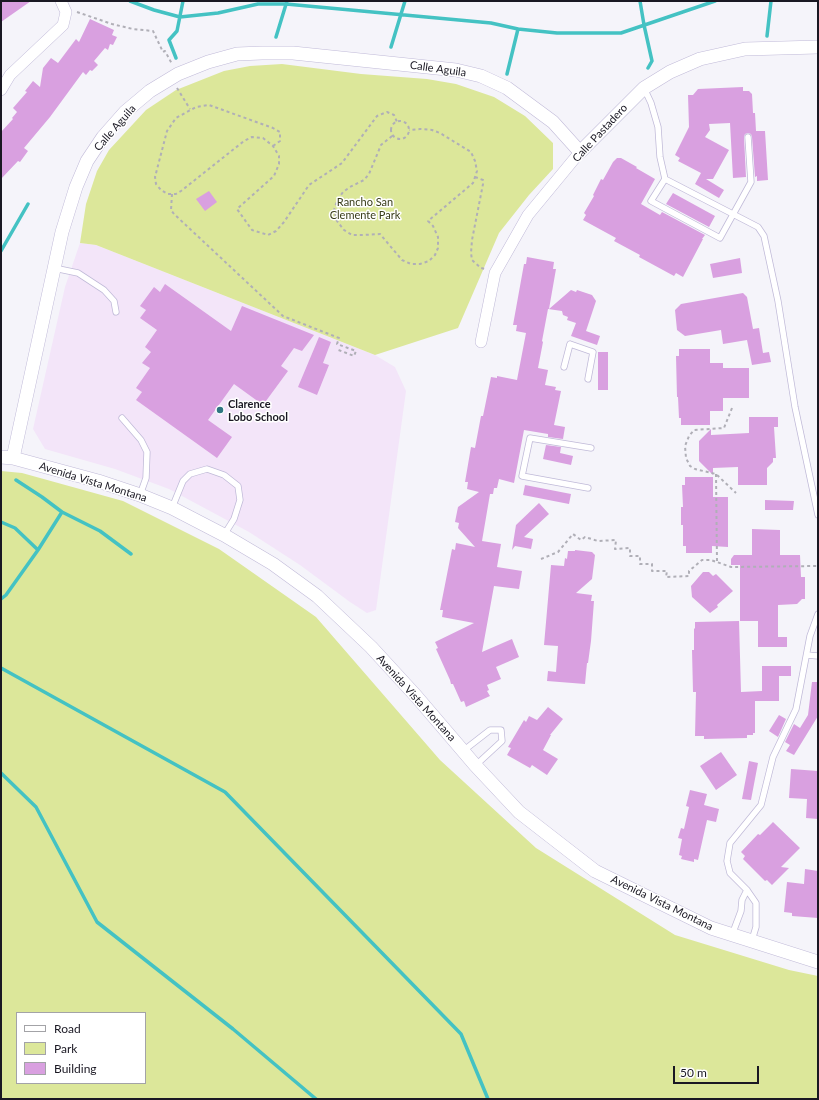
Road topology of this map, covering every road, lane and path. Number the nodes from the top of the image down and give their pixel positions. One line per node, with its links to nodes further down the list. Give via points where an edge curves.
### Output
1 (61, 1): 2 (street)
2 (66, 12): 4 (path, via 78,12 112,24 153,31); 6 (street, via 60,28 10,75)
3 (818, 47): 5 (street, Calle Pastadero, via 745,49 700,59 670,72)
4 (170, 61)
5 (644, 88): 12 (street, Calle Pastadero); 14 (lane, via 658,127 660,157)
6 (1, 90)
7 (397, 122): 8 (path, via 403,122); 9 (path, via 391,130); 11 (path, via 394,115 387,112 377,116 342,163 309,185 284,222 268,235 252,230 237,209 274,176 279,164)
8 (409, 130): 9 (path, via 407,136 402,139); 13 (path, via 436,131 471,152 477,171)
9 (392, 136): 13 (path, via 381,145 369,174 364,180 343,192 334,210 337,222 344,230 352,235 380,234 402,260 420,264 429,261 435,255 438,237 428,220 473,183)
10 (748, 137): 16 (lane, via 751,182)
11 (273, 146): 15 (path, via 263,138 252,137 181,191); 15 (path, via 280,141 280,132 273,128 209,105 190,109 176,118 167,131 155,177 156,184 161,190)
12 (580, 152): 17 (street, Calle Aguila, via 553,122 507,88 481,76 456,70 294,53 237,54 208,62 167,80 125,112 103,137 87,161 76,187); 18 (street, Calle Pastadero, via 528,215)
13 (475, 177): 18 (path, via 483,180 483,184 472,240 472,260 481,268)
14 (665, 178): 16 (lane); 16 (lane, via 651,201 720,238)
15 (172, 194): 21 (path, via 171,210 174,214 283,316 339,338 337,344 356,351 354,356)
16 (733, 214): 33 (lane, via 758,227 764,236 778,300 795,407)
17 (54, 268): 19 (lane, via 78,273 104,290 114,301); 27 (street, Calle Aguila)
18 (495, 272): 20 (street, Calle Pastadero)
19 (116, 312)
20 (481, 342)
21 (336, 349)
22 (564, 367): 23 (lane, via 570,344 593,352)
23 (588, 379)
24 (732, 408): 28 (path, via 724,428 694,430 686,446 686,458 690,466)
25 (122, 418): 31 (lane, via 141,440 147,452 146,478)
26 (591, 448): 29 (lane, via 530,438 522,476)
27 (7, 458): 31 (street, Avenida Vista Montana, via 98,481)
28 (716, 474): 30 (path); 36 (path)
29 (588, 488)
30 (736, 493)
31 (140, 495): 32 (street, Avenida Vista Montana)
32 (172, 508): 34 (street, Avenida Vista Montana); 34 (lane, via 183,481 190,474 207,469 224,476 238,486 240,500 234,519)
33 (818, 515)
34 (224, 535): 41 (street, Avenida Vista Montana, via 273,564 317,596 371,647)
35 (541, 559): 36 (path, via 558,552 573,534 581,540 585,537 598,541 616,540 616,549 630,548 630,556 640,556 640,564 652,564 652,571 667,571 666,577 688,576 689,571 702,560)
36 (717, 562): 37 (path, via 731,567)
37 (818, 566)
38 (818, 614): 39 (lane, via 810,636)
39 (807, 655): 40 (lane); 43 (lane, via 796,709 773,757 761,805 730,843 727,860 730,873)
40 (818, 656)
41 (463, 751): 42 (street, Avenida Vista Montana); 42 (lane, via 490,730 501,730 502,741)
42 (475, 765): 44 (street, Avenida Vista Montana, via 520,812 595,870 674,911)
43 (747, 890): 44 (lane); 45 (lane, via 756,903 756,926)
44 (732, 935): 45 (street, Avenida Vista Montana)
45 (752, 942): 46 (street, Avenida Vista Montana)
46 (818, 962)

